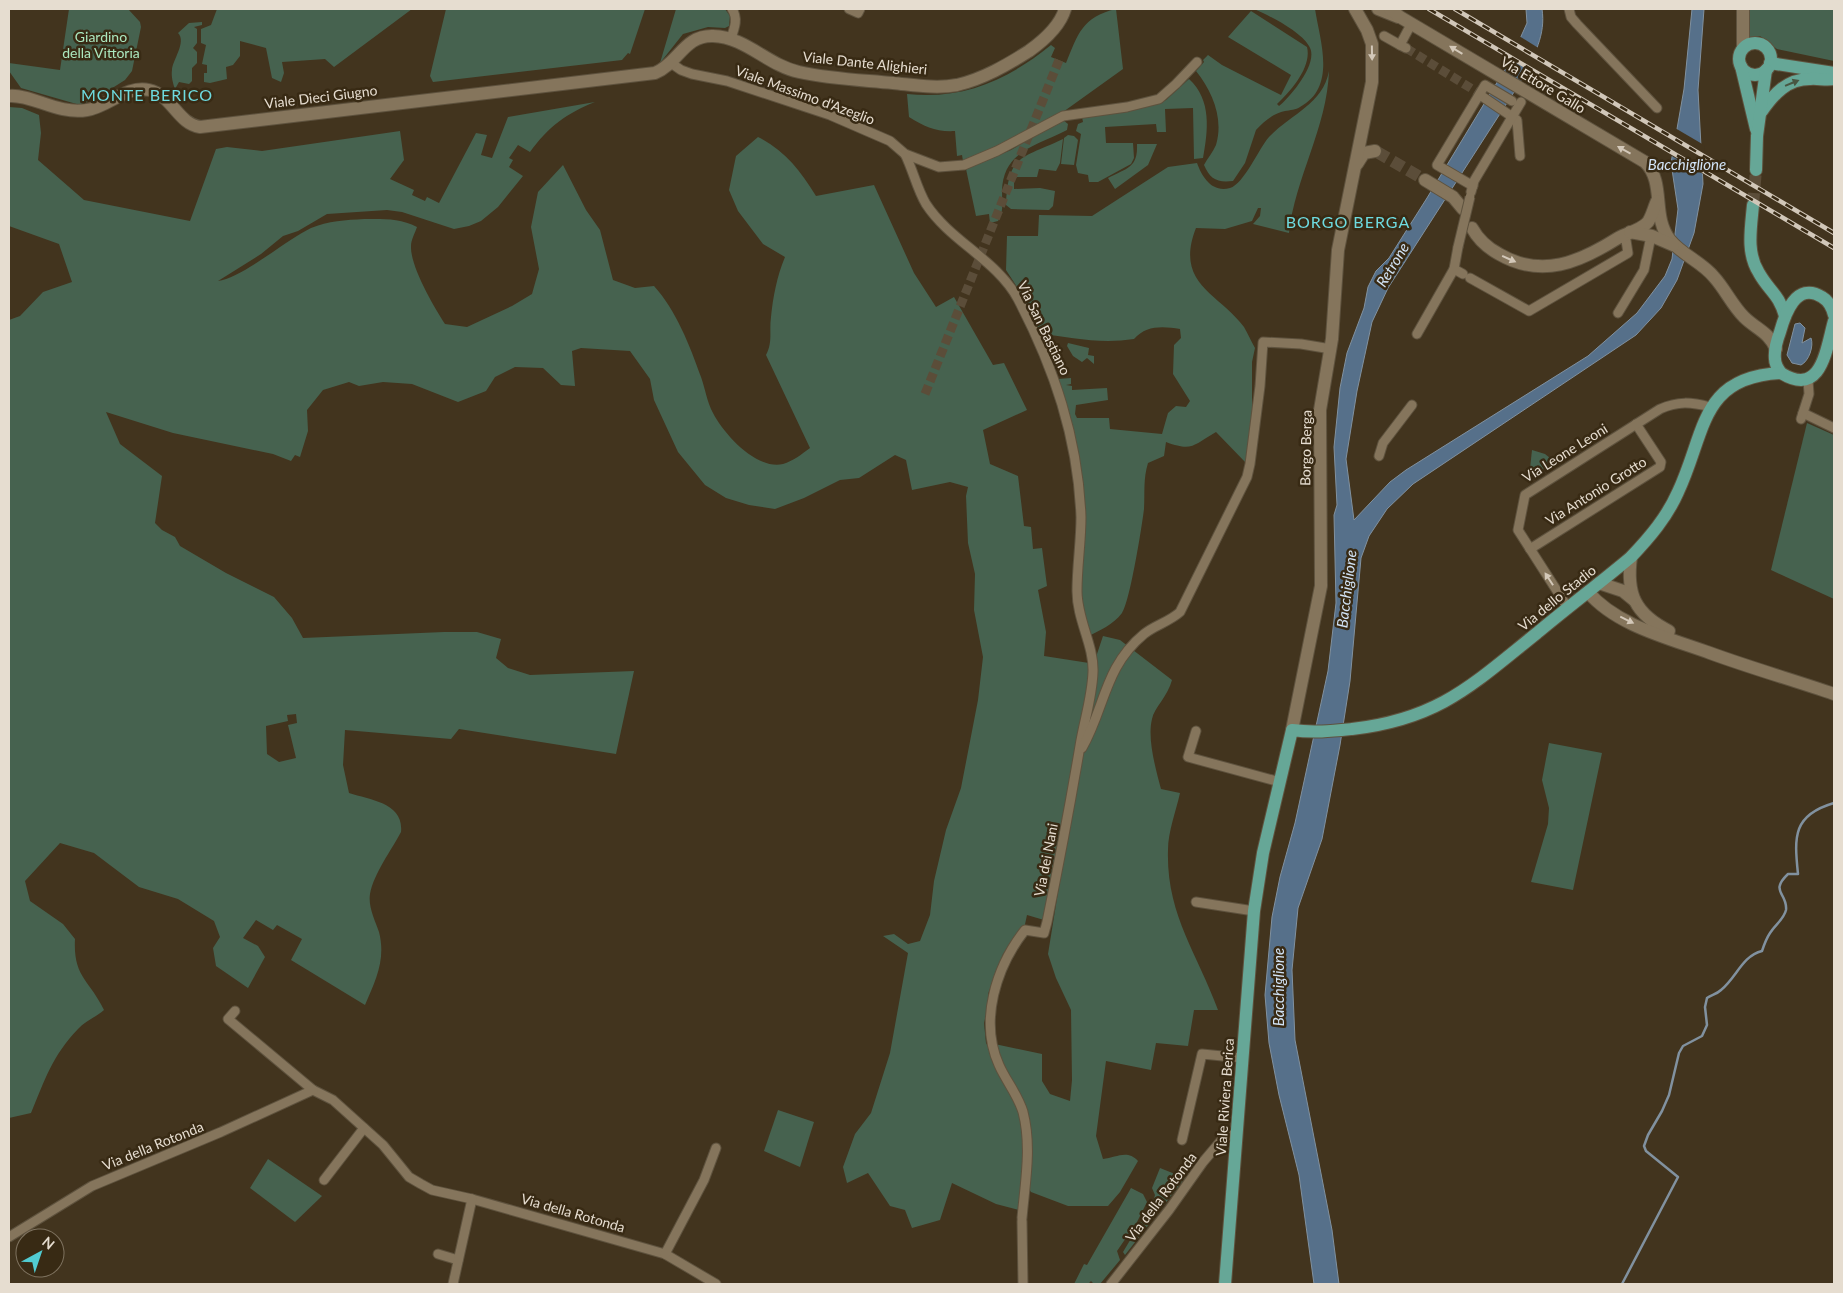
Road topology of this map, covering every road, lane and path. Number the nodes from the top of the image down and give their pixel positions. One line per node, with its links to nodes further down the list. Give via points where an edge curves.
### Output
1 (732, 9): 14 (street, via 736,25)
2 (849, 9): 3 (street, via 858,12)
3 (860, 9)
4 (1065, 9): 14 (main road, Viale Dante Alighieri, via 1063,17 1041,42 1011,63 957,85 936,87 798,72 764,58)
5 (1355, 9): 11 (main road, Borgo Berga)
6 (1361, 9): 11 (main road)
7 (1378, 9): 10 (main road, Via Ettore Gallo)
8 (1569, 9): 25 (street, via 1577,24)
9 (1743, 9): 15 (main road)
10 (1395, 13): 36 (main road, Via Ettore Gallo, one-way to 10, via 1655,176 1645,162)
11 (1367, 30): 28 (main road, Borgo Berga, one-way to 28, via 1372,44 1372,82)
12 (1408, 30): 13 (street, via 1403,46)
13 (1384, 36)
14 (732, 38): 17 (main road, Viale Dante Alighieri, via 696,38 682,48)
15 (1743, 48): 18 (main road, via 1739,57); 19 (main road, via 1754,43 1763,45 1769,51)
16 (1197, 62): 30 (street, Viale Massimo d'Azeglio, via 1159,99 1062,116 964,165 939,167)
17 (671, 63): 20 (main road, Viale Dante Alighieri); 30 (street, Viale Massimo d'Azeglio, via 692,74 727,81 830,115 890,141)
18 (1741, 66): 19 (main road, via 1751,74 1760,74); 29 (main road)
19 (1768, 66): 21 (main road); 26 (main road)
20 (655, 73): 23 (main road, Viale Dieci Giugno, via 200,127 191,124 170,101 148,90 125,94 89,110 67,111)
21 (1834, 74)
22 (1834, 79): 26 (main road, one-way to 22, via 1776,92 1790,83 1805,79)
23 (10, 94)
24 (1480, 94): 27 (street); 27 (street, via 1485,85 1516,101); 35 (street, via 1437,165)
25 (1657, 108)
26 (1762, 111): 29 (main road)
27 (1512, 114): 31 (street, via 1518,120); 35 (street)
28 (1363, 131): 32 (main road, Borgo Berga); 32 (main road, via 1365,139 1376,151 1364,153)
29 (1757, 136): 33 (main road)
30 (905, 154): 73 (street, Via San Bastiano, via 926,204 1011,288 1043,350 1058,391 1076,468 1081,517 1077,594 1092,658 1092,694)
31 (1520, 156)
32 (1355, 168): 53 (main road, Borgo Berga, via 1338,250)
33 (1756, 170)
34 (1428, 182): 38 (main road, via 1453,197)
35 (1469, 184): 43 (street, bridge, via 1470,197)
36 (1657, 200): 40 (main road, via 1645,224); 42 (main road, Via Ettore Gallo, via 1661,225)
37 (1753, 205): 44 (main road, via 1751,254 1758,273)
38 (1461, 210)
39 (1472, 228): 40 (main road, one-way to 40, via 1480,240 1511,261 1541,266 1594,254)
40 (1628, 233): 42 (main road, Via Ettore Gallo, via 1646,234); 43 (street, via 1628,253 1529,311)
41 (1650, 241): 47 (street, via 1644,270)
42 (1670, 242): 51 (main road, Via Ettore Gallo, via 1714,276 1743,316)
43 (1454, 269): 52 (street)
44 (1777, 294): 45 (main road); 49 (main road)
45 (1796, 298): 46 (main road, via 1811,293); 49 (main road, via 1789,305)
46 (1830, 300): 48 (main road)
47 (1618, 313)
48 (1834, 315)
49 (1784, 319): 51 (main road, via 1766,329); 54 (main road)
50 (1834, 321): 57 (main road, via 1822,362)
51 (1758, 327): 54 (main road, Via Ettore Gallo, via 1768,335)
52 (1417, 334)
53 (1331, 349): 71 (main road, Borgo Berga, via 1320,410 1321,586); 73 (street, via 1263,342 1250,464 1241,489 1180,612 1145,633 1113,672)
54 (1775, 353): 55 (main road); 56 (main road, Via dello Stadio)
55 (1781, 373): 56 (main road, Via dello Stadio); 57 (main road, via 1795,380)
56 (1755, 376): 59 (main road, Via dello Stadio, via 1730,387)
57 (1808, 380): 61 (street, via 1809,394 1802,416)
58 (1412, 405): 62 (street, via 1383,443)
59 (1710, 407): 60 (street, Via Leone Leoni, via 1692,402 1673,403); 64 (main road, Via dello Stadio, via 1672,504 1649,538)
60 (1636, 424): 63 (street, Via Leone Leoni, via 1525,495 1518,530); 63 (street, Via Antonio Grotto, via 1661,462 1660,467)
61 (1834, 428)
62 (1379, 456)
63 (1530, 549): 68 (street, Via Leone Leoni, one-way to 63)
64 (1631, 557): 65 (main road, Via dello Stadio); 67 (main road, via 1630,585)
65 (1599, 583): 66 (main road, Via dello Stadio); 67 (main road, via 1623,591)
66 (1588, 592): 68 (main road, Via dello Stadio); 69 (main road, one-way to 69, via 1612,613 1688,647)
67 (1634, 600): 69 (main road, via 1645,616 1656,624)
68 (1568, 608): 71 (main road, Via dello Stadio, via 1465,691 1434,708 1408,719 1368,727 1312,733)
69 (1708, 652): 70 (main road)
70 (1834, 694)
71 (1292, 730): 74 (main road, Viale Riviera Berica)
72 (1196, 731): 74 (street, via 1188,757)
73 (1078, 755): 92 (street, Via dei Nani, via 1044,933 1025,930 1014,944 999,978 989,1023 993,1051 1023,1113 1028,1151 1022,1220)
74 (1280, 782): 76 (main road, Viale Riviera Berica)
75 (1196, 902): 76 (street)
76 (1254, 911): 78 (main road, Viale Riviera Berica)
77 (235, 1011): 79 (street, Via della Rotonda, via 228,1019)
78 (1243, 1058): 81 (main road, Viale Riviera Berica); 82 (street, via 1202,1054)
79 (313, 1090): 80 (street, Via della Rotonda, via 333,1100); 86 (street, Via della Rotonda, via 92,1186)
80 (364, 1128): 84 (street); 85 (street, Via della Rotonda, via 410,1177 432,1190)
81 (1237, 1134): 93 (street, Via della Rotonda, via 1225,1136 1203,1162); 94 (main road, Viale Riviera Berica)
82 (1182, 1140)
83 (716, 1148): 88 (street, via 704,1180)
84 (324, 1180)
85 (472, 1200): 88 (street, Via della Rotonda); 89 (street)
86 (9, 1236)
87 (438, 1254): 89 (street)
88 (666, 1254): 91 (street, Via della Rotonda)
89 (458, 1260): 90 (street)
90 (453, 1284)
91 (716, 1284)
92 (1023, 1284)
93 (1111, 1284)
94 (1225, 1284)

